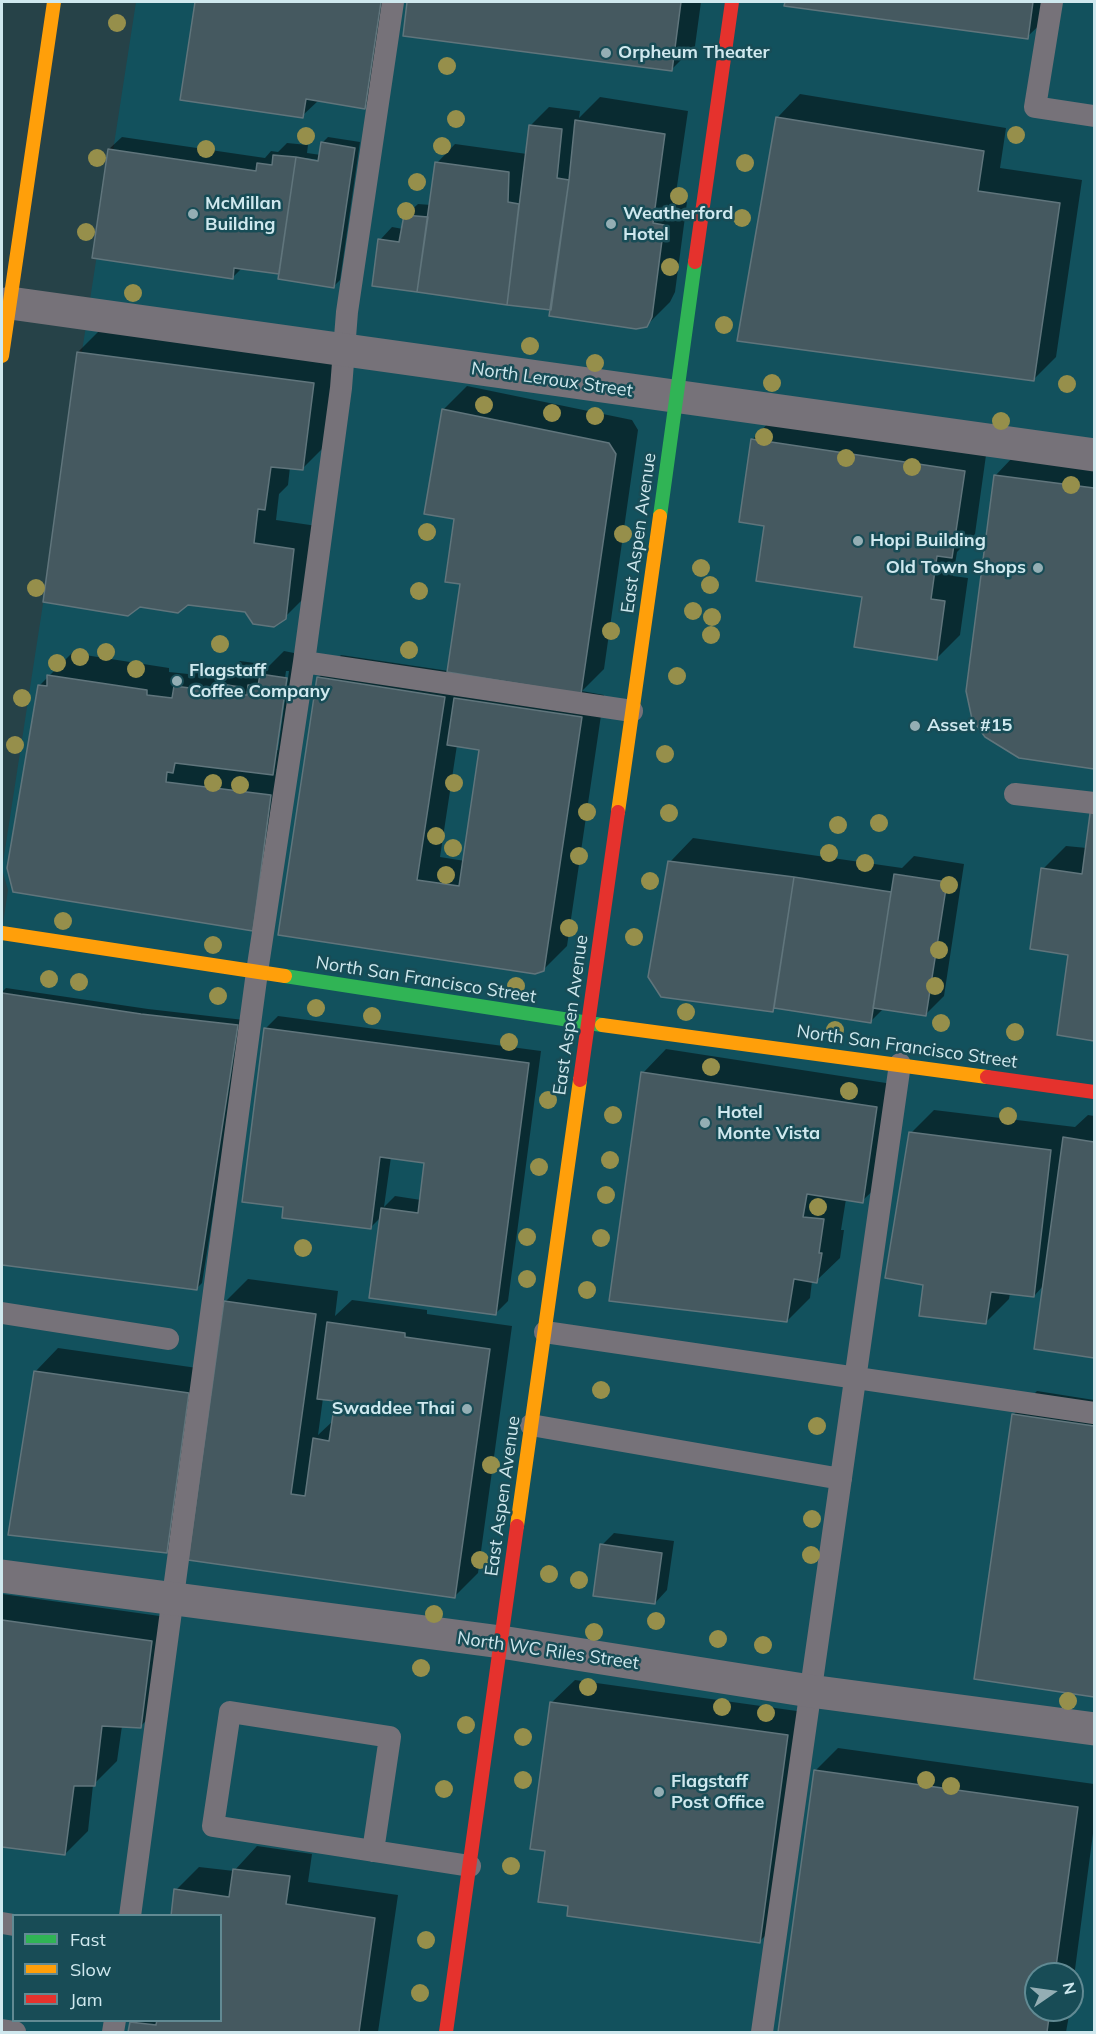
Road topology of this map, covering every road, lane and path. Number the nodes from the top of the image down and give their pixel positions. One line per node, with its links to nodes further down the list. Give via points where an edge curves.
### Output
1 (54, 2): 6 (street)
2 (393, 2): 7 (lane, via 347,312)
3 (732, 2): 9 (street, East Aspen Avenue)
4 (1052, 2): 5 (lane, via 1035,107)
5 (1095, 116)
6 (10, 303): 7 (street, North Leroux Street); 8 (street)
7 (346, 350): 9 (street, North Leroux Street); 11 (lane)
8 (2, 356)
9 (676, 398): 10 (street, North Leroux Street); 12 (street, East Aspen Avenue)
10 (1095, 455)
11 (304, 662): 12 (lane); 16 (lane)
12 (632, 711): 17 (street, East Aspen Avenue)
13 (1015, 794): 14 (lane)
14 (1095, 803)
15 (2, 933): 16 (street, North San Francisco Street)
16 (257, 972): 17 (street, North San Francisco Street); 28 (lane)
17 (588, 1023): 18 (street, North San Francisco Street); 21 (street, East Aspen Avenue)
18 (900, 1064): 19 (street, North San Francisco Street); 23 (lane)
19 (1095, 1092)
20 (2, 1313): 22 (lane)
21 (545, 1332): 23 (lane); 25 (street, East Aspen Avenue)
22 (168, 1339)
23 (855, 1377): 24 (lane); 26 (lane)
24 (1095, 1413)
25 (531, 1425): 26 (lane); 29 (street, East Aspen Avenue)
26 (841, 1479): 30 (lane)
27 (2, 1576): 28 (street, North WC Riles Street)
28 (173, 1600): 29 (street, North WC Riles Street); 34 (lane)
29 (501, 1642): 30 (street, North WC Riles Street); 33 (street, East Aspen Avenue)
30 (810, 1691): 31 (street, North WC Riles Street); 38 (lane)
31 (1095, 1729)
32 (373, 1851): 32 (lane, via 213,1826 230,1712 390,1737); 33 (lane)
33 (470, 1866): 37 (street, East Aspen Avenue)
34 (130, 1914)
35 (2, 2030): 36 (lane)
36 (15, 2032)
37 (446, 2032)
38 (762, 2032)

